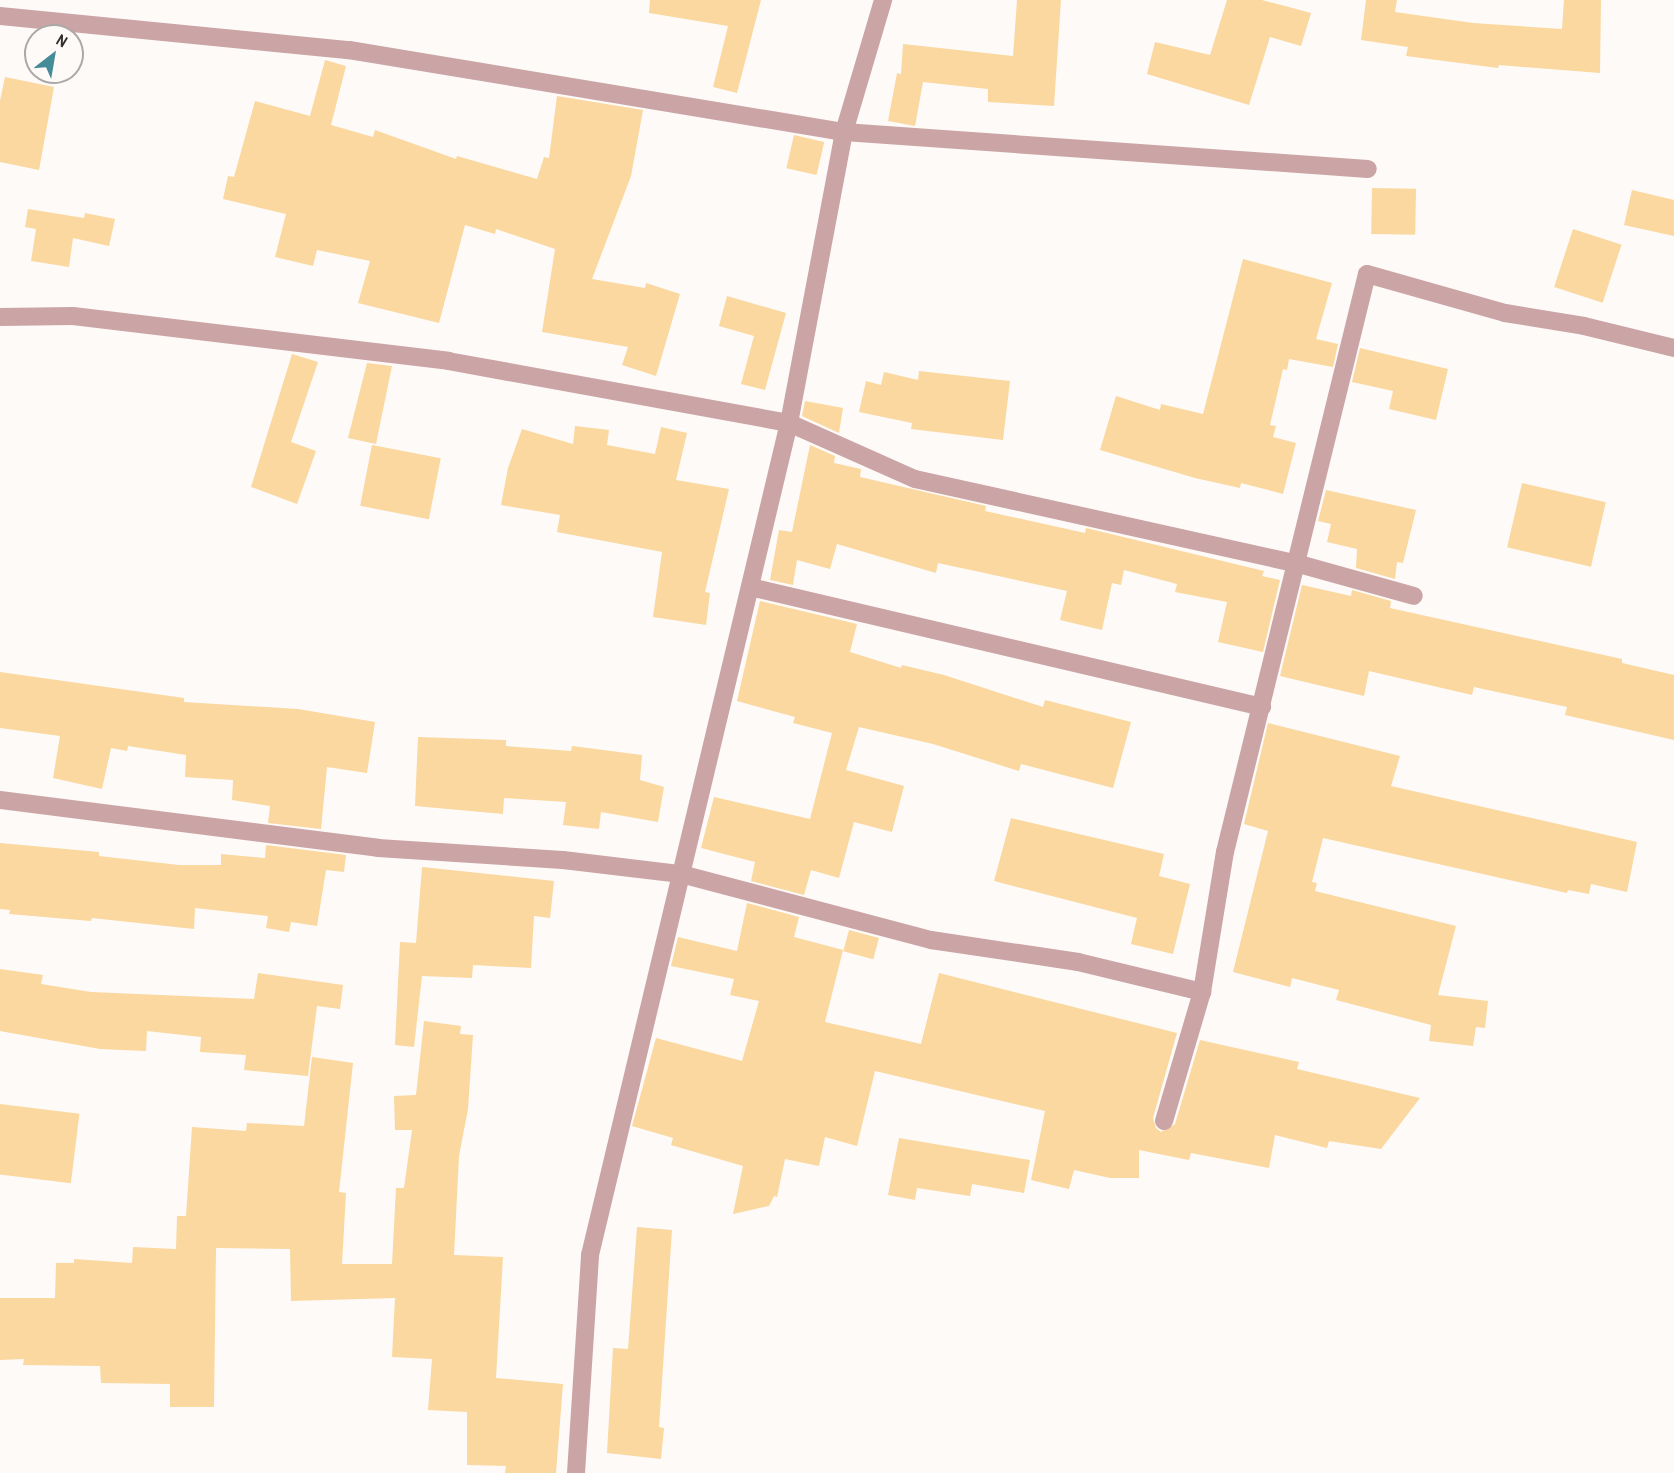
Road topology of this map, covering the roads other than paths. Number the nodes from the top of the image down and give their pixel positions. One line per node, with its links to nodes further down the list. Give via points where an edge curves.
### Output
1 (883, 0): 3 (street)
2 (0, 16): 3 (street, via 349,50)
3 (844, 132): 4 (street); 7 (street)
4 (1368, 169)
5 (0, 317): 7 (street, via 73,316 448,361)
6 (1674, 348): 8 (street, via 1584,326 1505,313 1367,274)
7 (789, 423): 8 (street, via 915,479); 9 (street)
8 (1299, 564): 10 (street); 11 (street)
9 (750, 587): 11 (street); 13 (street)
10 (1414, 596)
11 (1262, 707): 14 (street, via 1225,852)
12 (0, 800): 13 (street, via 378,848 563,860)
13 (681, 873): 14 (street, via 931,940 1077,962); 16 (street, via 590,1255)
14 (1202, 992): 15 (street)
15 (1164, 1121)
16 (576, 1473)

